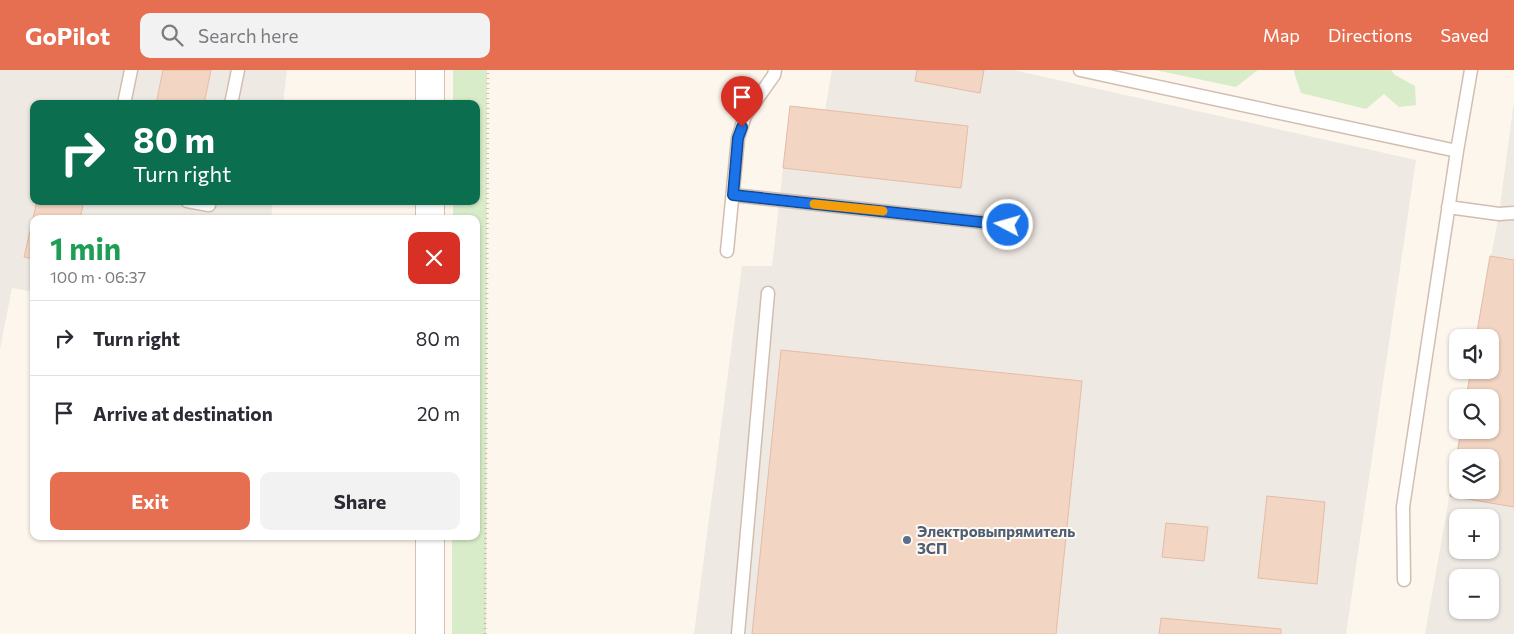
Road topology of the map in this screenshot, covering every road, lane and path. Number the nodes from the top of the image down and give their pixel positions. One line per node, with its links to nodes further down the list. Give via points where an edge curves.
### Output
1 (131, 70): 8 (lane)
2 (238, 70): 9 (lane)
3 (430, 70): 10 (main road)
4 (488, 70): 21 (path)
5 (775, 70): 12 (lane, via 745,116 738,138)
6 (1080, 70): 11 (lane)
7 (1471, 70): 11 (lane)
8 (125, 100)
9 (232, 100)
10 (430, 100)
11 (1457, 151): 13 (lane)
12 (733, 195): 15 (lane); 16 (lane)
13 (1448, 207): 14 (lane); 19 (lane, via 1403,507)
14 (1514, 213)
15 (1008, 225)
16 (727, 251)
17 (768, 293): 22 (lane)
18 (430, 540): 20 (main road)
19 (1404, 580)
20 (430, 634)
21 (485, 634)
22 (738, 634)

